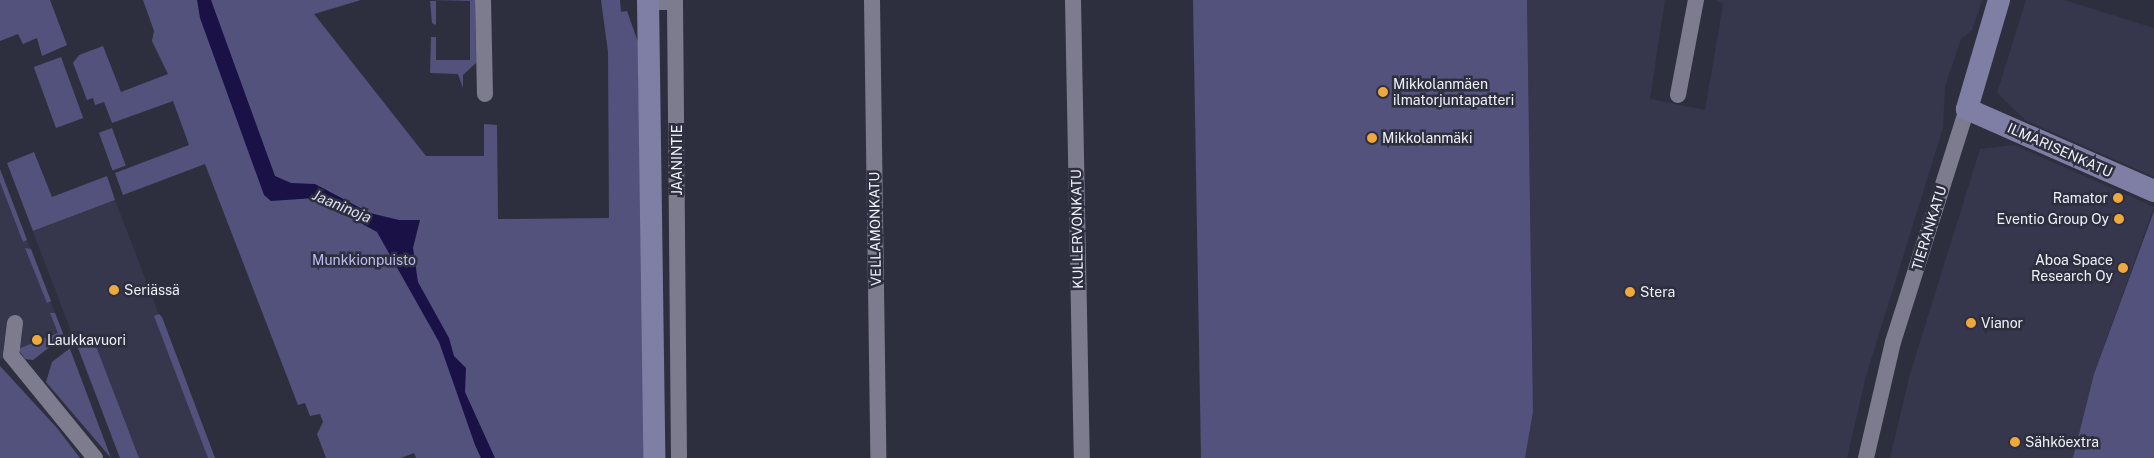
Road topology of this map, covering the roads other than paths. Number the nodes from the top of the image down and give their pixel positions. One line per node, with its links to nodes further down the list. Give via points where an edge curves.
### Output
1 (483, 0): 7 (street)
2 (872, 0): 17 (street, VELLAMONKATU)
3 (1073, 0): 18 (street, KULLERVONKATU)
4 (1696, 0): 8 (street)
5 (1999, 0): 9 (main road, TIERANKATU)
6 (648, 1): 12 (street, JAANINTIE, via 675,2); 13 (main road, JAANINTIE)
7 (485, 94)
8 (1678, 94)
9 (1967, 109): 10 (main road, ILMARISENKATU); 19 (street, TIERANKATU, via 1894,342)
10 (2154, 191)
11 (15, 323): 14 (street, via 11,354)
12 (678, 345): 13 (street); 16 (street, JAANINTIE)
13 (653, 346): 15 (main road, JAANINTIE)
14 (95, 458)
15 (654, 458)
16 (679, 458)
17 (878, 458)
18 (1082, 458)
19 (1866, 458)

